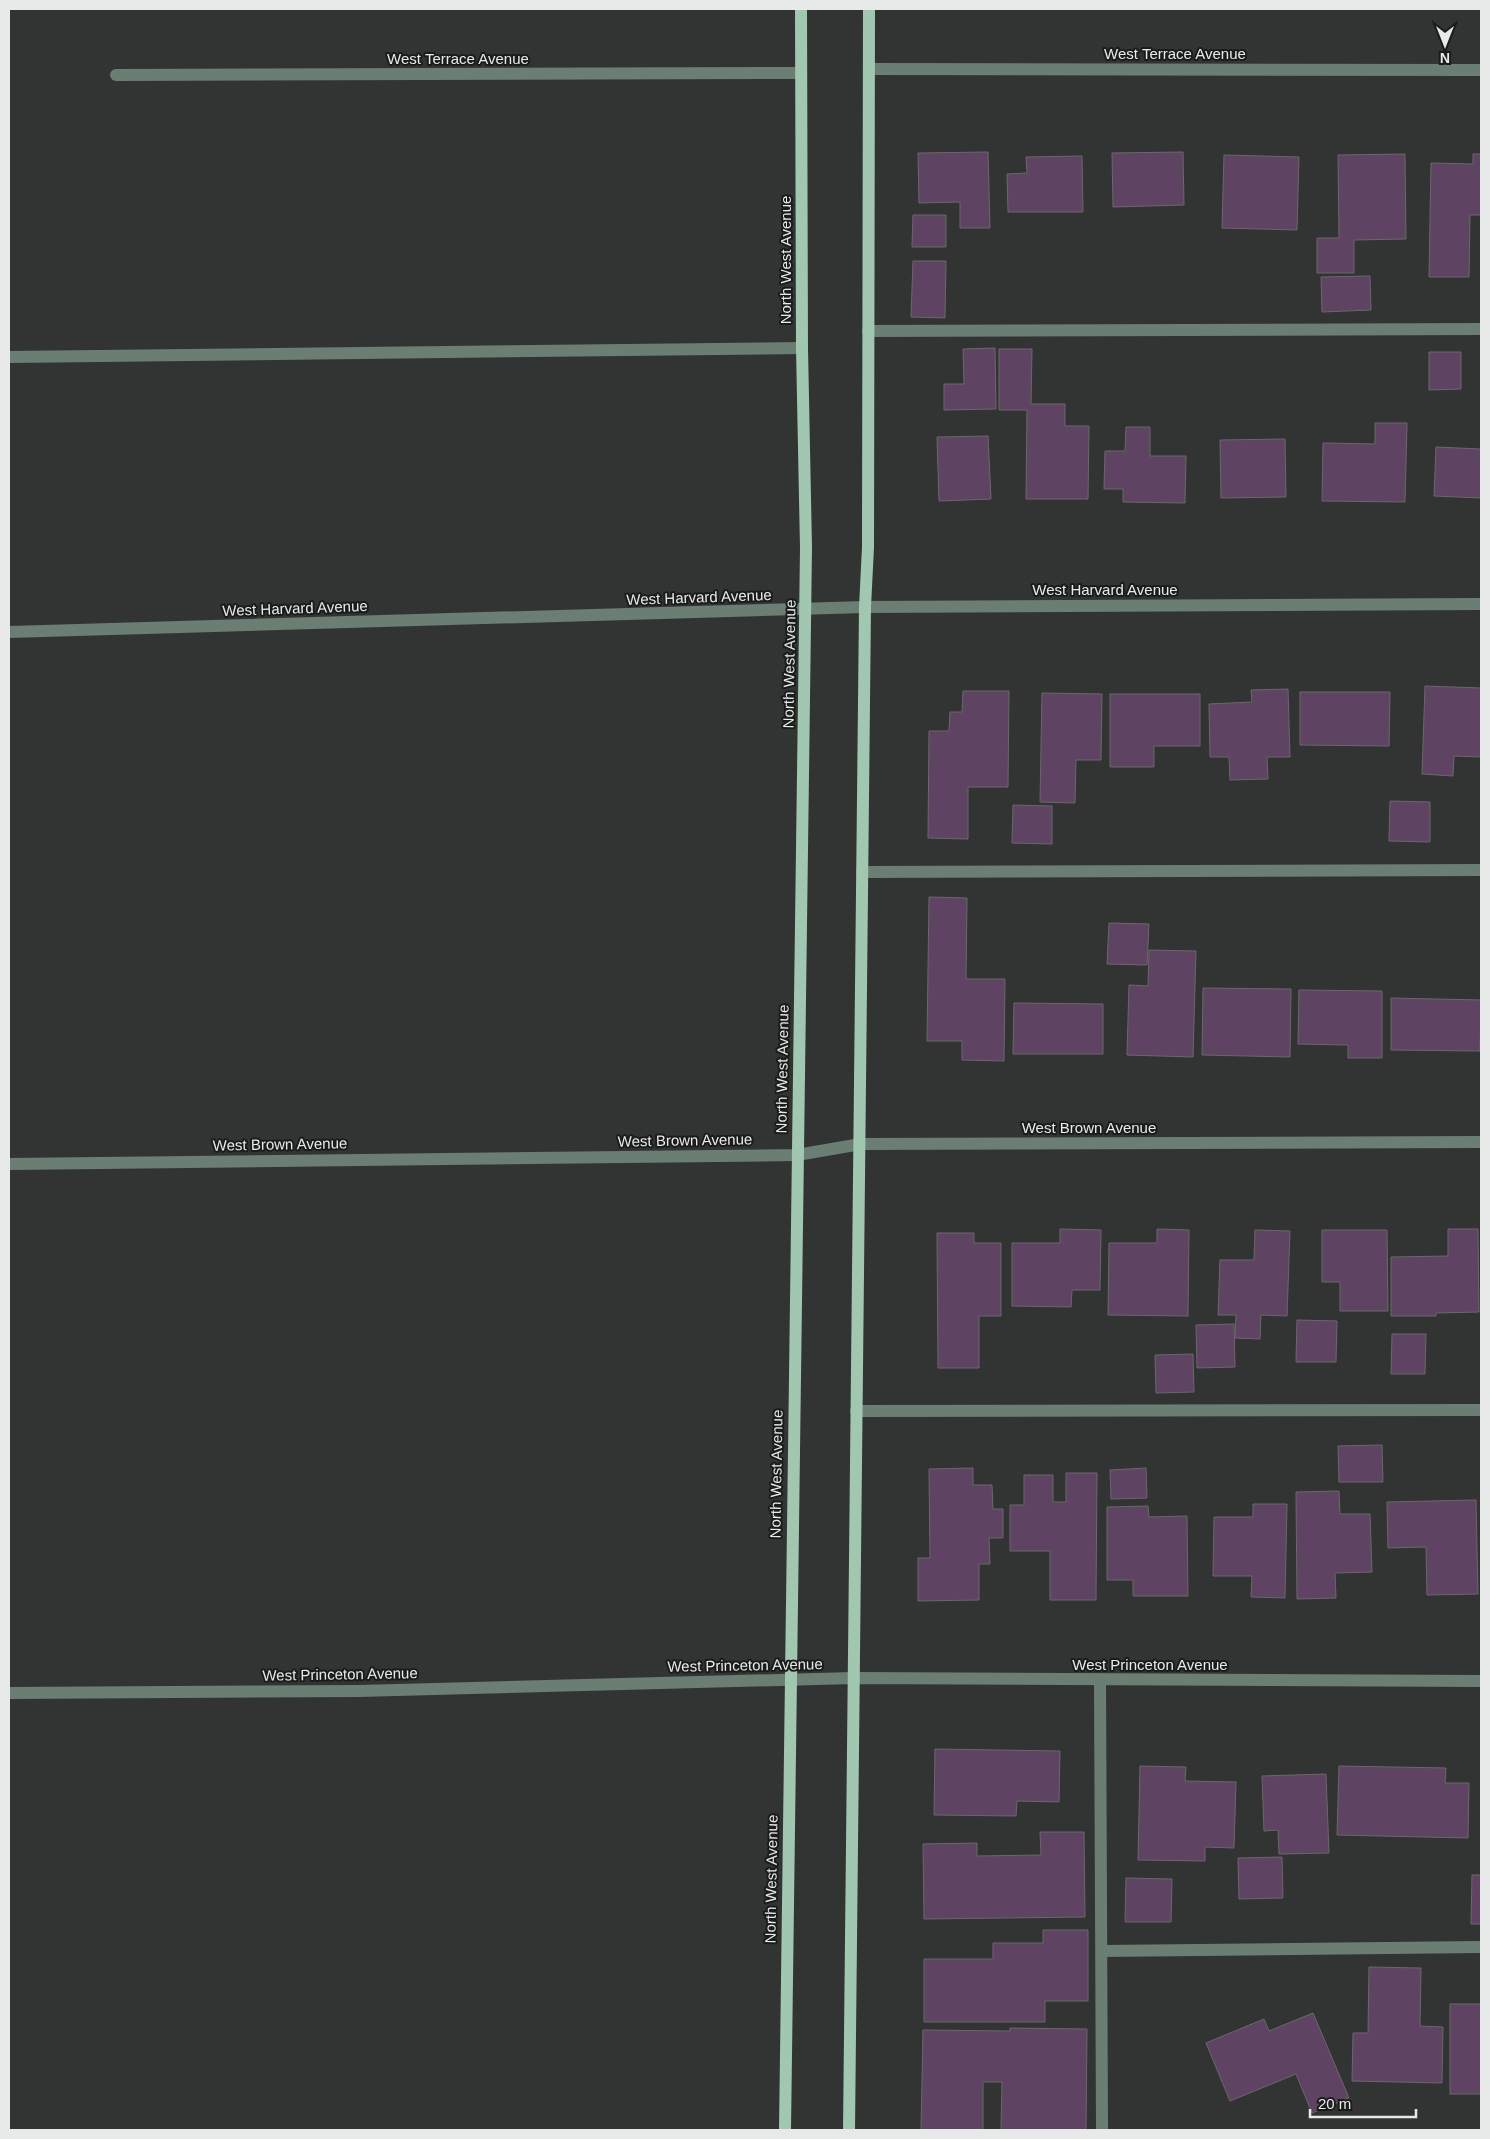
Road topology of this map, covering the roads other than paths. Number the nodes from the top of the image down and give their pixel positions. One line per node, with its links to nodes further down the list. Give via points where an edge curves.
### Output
1 (801, 9): 5 (main road, North West Avenue)
2 (869, 9): 3 (main road)
3 (869, 69): 4 (street, West Terrace Avenue); 8 (main road)
4 (1481, 70)
5 (801, 73): 6 (street, West Terrace Avenue); 9 (main road, North West Avenue)
6 (116, 75)
7 (1481, 329): 8 (street)
8 (868, 330): 12 (main road)
9 (802, 348): 10 (street); 13 (main road, North West Avenue)
10 (9, 357)
11 (1481, 604): 12 (street, West Harvard Avenue)
12 (865, 607): 13 (street, West Harvard Avenue); 16 (main road)
13 (806, 610): 14 (street, West Harvard Avenue); 19 (main road, North West Avenue)
14 (9, 632)
15 (1481, 870): 16 (street)
16 (862, 872): 18 (main road)
17 (1481, 1142): 18 (street, West Brown Avenue)
18 (860, 1144): 19 (street, West Brown Avenue); 22 (main road)
19 (797, 1155): 20 (street, West Brown Avenue); 24 (main road, North West Avenue)
20 (9, 1164)
21 (1481, 1410): 22 (street)
22 (856, 1411): 23 (main road)
23 (853, 1678): 24 (street, West Princeton Avenue); 25 (street, West Princeton Avenue); 31 (main road)
24 (790, 1680): 27 (street, West Princeton Avenue, via 359,1691); 30 (main road, North West Avenue)
25 (1100, 1681): 26 (street, West Princeton Avenue); 29 (street)
26 (1481, 1681)
27 (9, 1693)
28 (1481, 1947): 29 (street)
29 (1102, 1950): 32 (street)
30 (785, 2130)
31 (849, 2130)
32 (1102, 2130)

